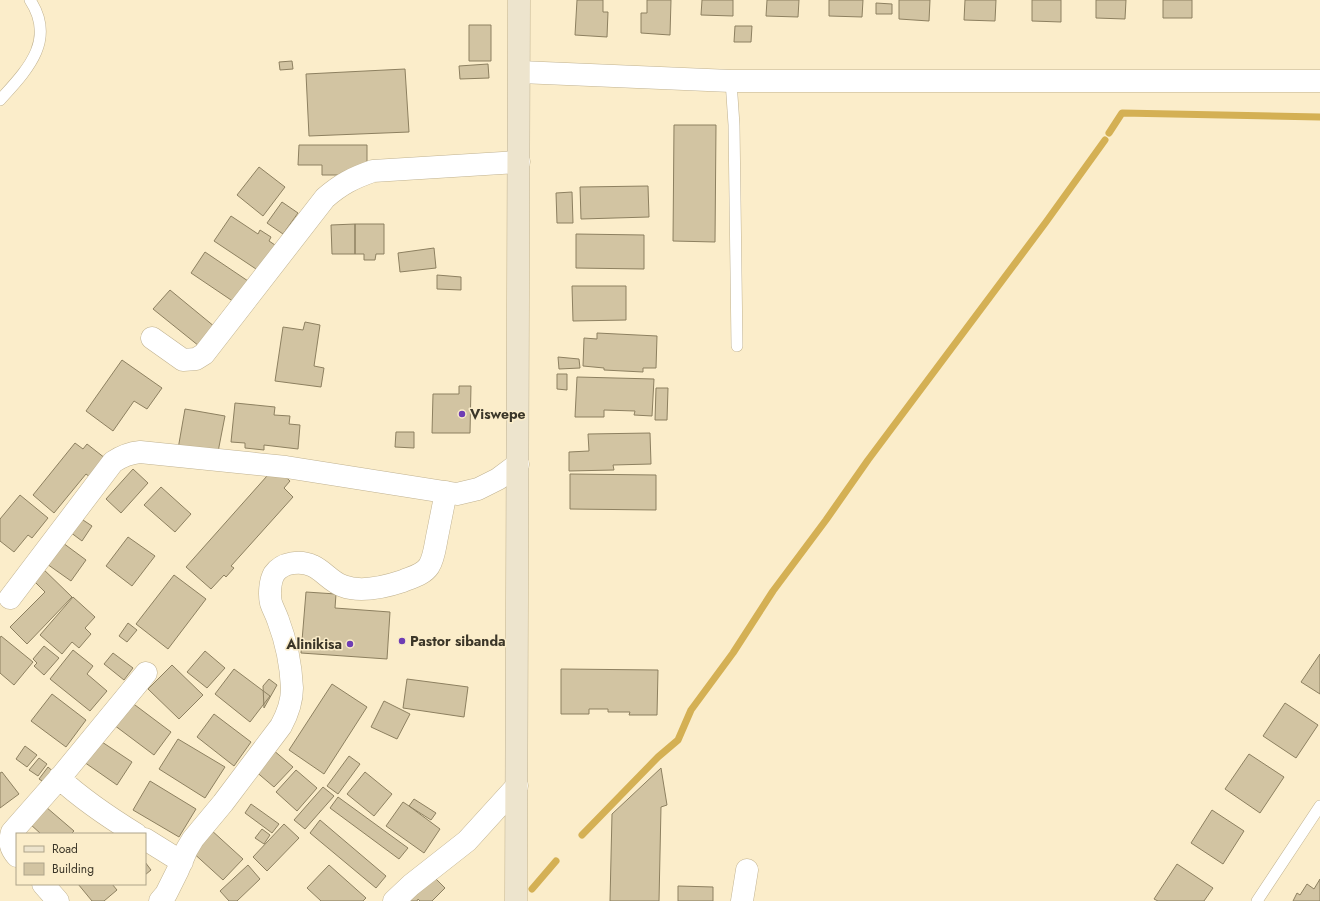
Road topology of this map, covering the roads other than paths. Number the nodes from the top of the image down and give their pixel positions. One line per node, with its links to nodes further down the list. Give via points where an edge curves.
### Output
1 (30, 0): 6 (lane, via 40,28 37,52 25,72)
2 (519, 0): 3 (street)
3 (520, 72): 4 (street); 7 (street)
4 (731, 81): 5 (street); 9 (lane, via 734,125)
5 (1320, 81)
6 (0, 100)
7 (519, 162): 8 (street, via 373,171 352,179 325,198 204,354 196,359 183,360); 10 (street)
8 (152, 338)
9 (737, 346)
10 (518, 464): 11 (street, via 498,479 478,489 457,494); 15 (street)
11 (446, 492): 12 (street, via 286,467 129,453 113,462); 20 (street, via 433,555 428,567 420,574 399,582 357,589 331,580 313,566 296,562 286,564 273,575 271,603 279,621 288,657 292,690 287,714 281,726 223,804 193,839)
12 (10, 598)
13 (146, 673): 14 (street)
14 (59, 778): 17 (street); 19 (street, via 12,832 9,841)
15 (517, 786): 25 (street, via 467,841); 26 (street)
16 (1320, 806): 28 (lane)
17 (135, 833)
18 (146, 840): 20 (street)
19 (16, 855)
20 (182, 862): 24 (street)
21 (747, 870): 27 (street)
22 (43, 885): 23 (street)
23 (58, 901)
24 (160, 901)
25 (394, 901)
26 (516, 901)
27 (742, 901)
28 (1257, 901)

